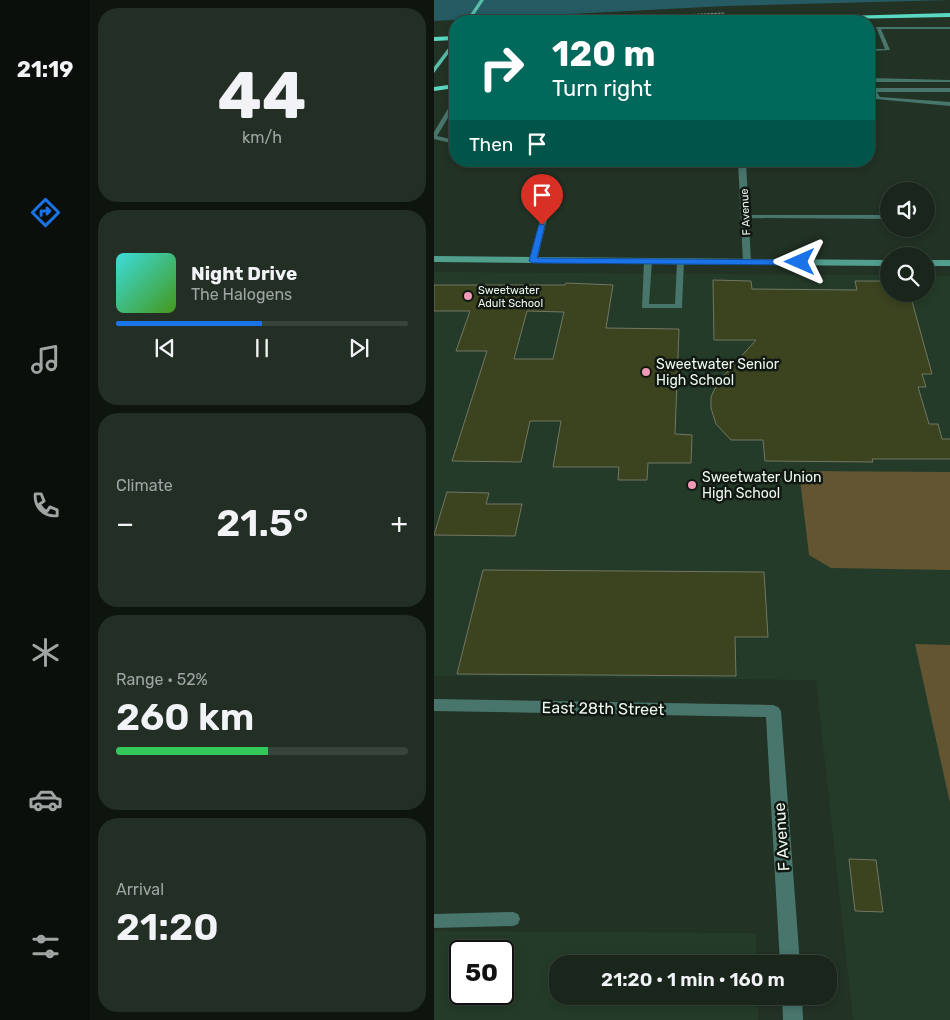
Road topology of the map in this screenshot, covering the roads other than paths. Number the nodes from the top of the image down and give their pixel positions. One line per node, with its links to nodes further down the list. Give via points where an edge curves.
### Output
1 (482, 0): 2 (main road)
2 (472, 15)
3 (946, 16): 4 (highway); 5 (highway)
4 (875, 18)
5 (875, 18)
6 (950, 28): 10 (lane, via 878,28 888,50)
7 (434, 39): 8 (highway)
8 (449, 40)
9 (449, 50): 11 (main road)
10 (875, 50)
11 (434, 71)
12 (875, 80): 13 (lane)
13 (950, 81)
14 (449, 87): 15 (highway)
15 (434, 88)
16 (875, 90): 17 (lane)
17 (950, 90)
18 (875, 93): 19 (lane, via 878,98)
19 (950, 104)
20 (449, 114): 22 (lane)
21 (434, 137): 23 (lane)
22 (434, 137)
23 (449, 141)
24 (742, 167): 26 (street, F Avenue)
25 (551, 190): 29 (lane)
26 (745, 216): 27 (lane); 32 (street, F Avenue)
27 (880, 217)
28 (434, 259): 29 (main road)
29 (533, 261): 30 (main road)
30 (648, 261): 31 (main road); 31 (lane, via 645,306 679,306)
31 (681, 262): 32 (main road)
32 (748, 262): 33 (main road)
33 (880, 262)
34 (935, 263): 35 (main road)
35 (950, 263)
36 (434, 704): 37 (street, East 28th Street)
37 (773, 711): 40 (street, F Avenue)
38 (513, 919): 39 (lane)
39 (434, 922)
40 (789, 955)
41 (793, 1005): 42 (street)
42 (794, 1020)

